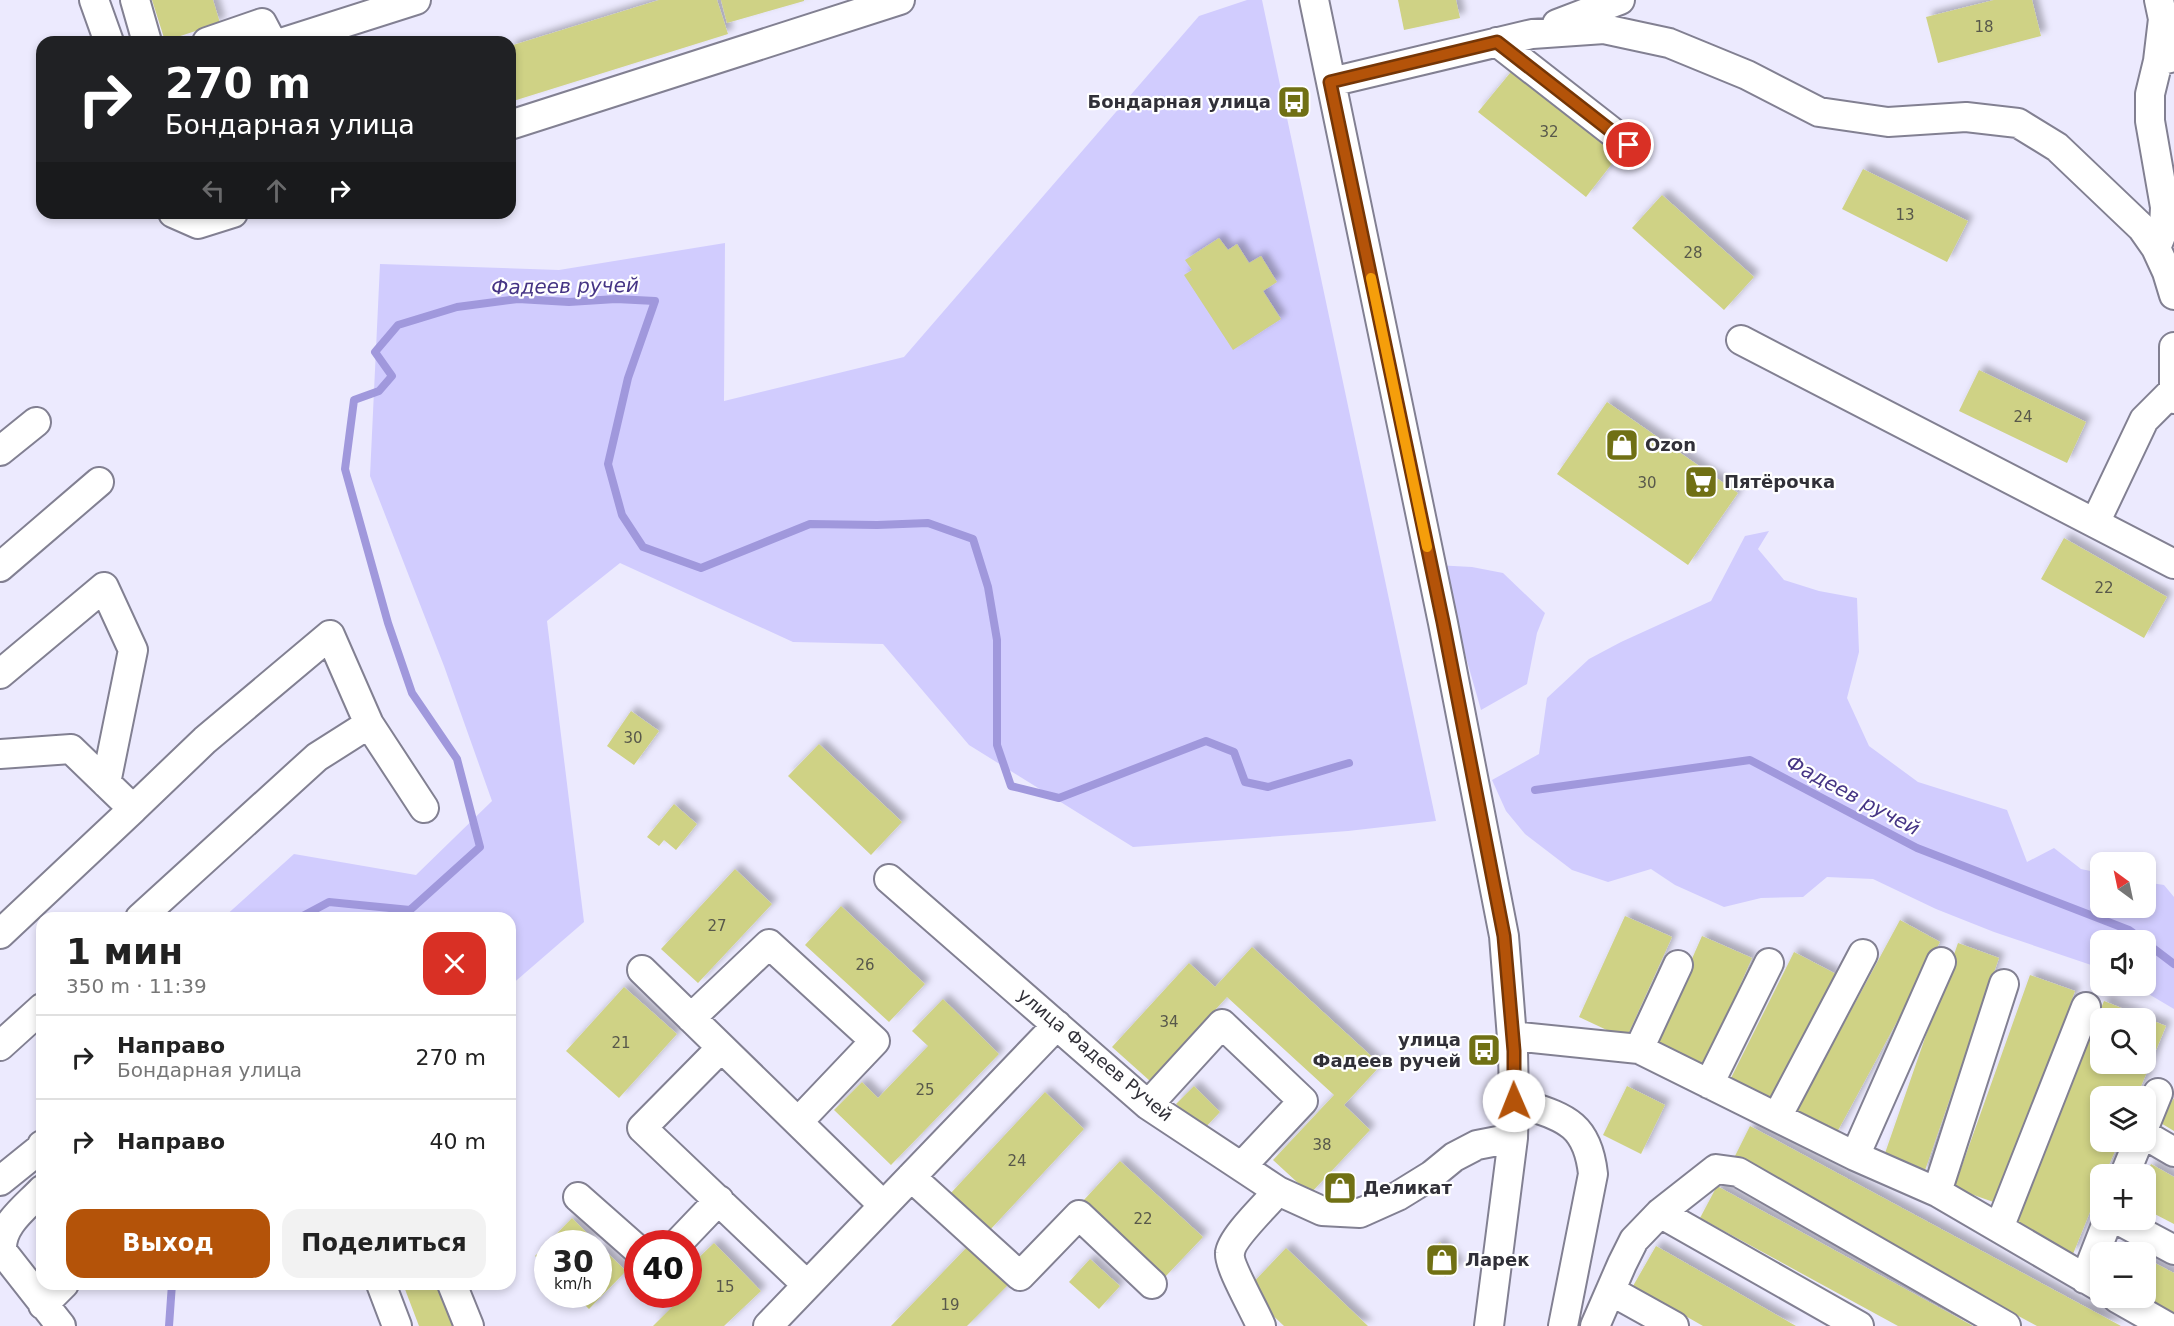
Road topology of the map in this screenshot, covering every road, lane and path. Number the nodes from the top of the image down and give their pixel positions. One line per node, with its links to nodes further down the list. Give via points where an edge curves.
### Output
1 (94, 0): 10 (street)
2 (135, 0): 11 (street)
3 (416, 0): 13 (street)
4 (900, 0): 17 (street)
5 (1314, 0): 16 (street)
6 (1620, 0): 9 (street)
7 (2159, 0): 15 (street)
8 (263, 22): 12 (street)
9 (1532, 34): 14 (street); 20 (street, via 1604,30 1669,42 1747,75 1819,112 1887,122 1966,117 2018,123 2057,147 2142,228)
10 (108, 36)
11 (145, 36)
12 (224, 36)
13 (303, 36)
14 (1497, 42): 16 (street); 18 (street)
15 (2166, 59): 19 (street, via 2150,94 2150,121)
16 (1330, 82): 50 (street, via 1504,936)
17 (516, 123)
18 (1629, 145)
19 (2167, 172): 20 (street, via 2164,228)
20 (2157, 248): 21 (street)
21 (2174, 295)
22 (1741, 340): 28 (street)
23 (2174, 347): 24 (street)
24 (2173, 395): 28 (street, via 2144,420)
25 (36, 422): 26 (street)
26 (0, 451)
27 (99, 482): 30 (street)
28 (2095, 523): 29 (street)
29 (2174, 564)
30 (0, 567)
31 (0, 674): 34 (street, via 104,587 133,650)
32 (369, 724): 35 (street); 36 (street, via 330,635 205,740); 38 (street, via 317,757)
33 (0, 754): 34 (street, via 71,749)
34 (106, 783): 36 (street)
35 (424, 808)
36 (133, 810): 39 (street)
37 (889, 879): 49 (street, улица Фадеев Ручей)
38 (147, 912)
39 (0, 934)
40 (1863, 954): 59 (street)
41 (1941, 962): 64 (street)
42 (1769, 963): 54 (street)
43 (1678, 965): 53 (street)
44 (642, 970): 48 (street)
45 (2004, 984): 70 (street)
46 (2086, 1007): 76 (street)
47 (36, 1013): 51 (street)
48 (691, 1018): 52 (street); 60 (street, via 769,944 875,1041)
49 (1057, 1025): 58 (street, улица Фадеев Ручей); 67 (street)
50 (1512, 1036): 53 (street); 57 (street)
51 (0, 1046)
52 (721, 1047): 60 (street); 73 (street, via 642,1128)
53 (1640, 1049): 54 (street)
54 (1709, 1084): 59 (street)
55 (2158, 1093): 56 (street)
56 (2156, 1098)
57 (1514, 1101): 61 (street); 90 (street, via 1567,1119 1581,1134 1591,1155 1593,1174)
58 (1148, 1105): 66 (street, улица Фадеев Ручей); 66 (street, via 1222,1024 1303,1101)
59 (1777, 1117): 64 (street)
60 (798, 1122): 74 (street)
61 (1513, 1138): 69 (street, улица Фадеев Ручей, via 1477,1145 1398,1196 1360,1213 1322,1211); 95 (street)
62 (2156, 1141): 63 (street)
63 (2174, 1152)
64 (1855, 1156): 70 (street)
65 (36, 1161): 68 (street)
66 (1242, 1166): 69 (street, улица Фадеев Ручей)
67 (911, 1177): 74 (street); 82 (street, via 1020,1276 1079,1215)
68 (0, 1181)
69 (1278, 1191): 94 (street, via 1234,1241 1229,1255)
70 (1937, 1192): 76 (street)
71 (36, 1196): 89 (street, via 6,1228 1,1239 2,1251)
72 (578, 1197): 79 (street)
73 (719, 1200): 77 (street); 83 (street)
74 (883, 1205): 83 (street)
75 (1660, 1214): 87 (street, via 1634,1240); 98 (street); 99 (street, via 1716,1169 1738,1172)
76 (1999, 1228): 81 (street)
77 (690, 1230)
78 (2137, 1230): 80 (street)
79 (624, 1238)
80 (2174, 1250)
81 (2090, 1282)
82 (1152, 1284)
83 (807, 1285): 93 (street)
84 (62, 1290): 89 (street)
85 (383, 1290): 91 (street)
86 (454, 1290): 92 (street)
87 (1611, 1291): 96 (street); 97 (street)
88 (2134, 1308): 100 (street)
89 (52, 1315)
90 (1569, 1324)
91 (397, 1326)
92 (469, 1326)
93 (768, 1326)
94 (1261, 1326)
95 (1489, 1326)
96 (1596, 1326)
97 (1674, 1326)
98 (1859, 1326)
99 (2006, 1326)
100 (2166, 1326)

